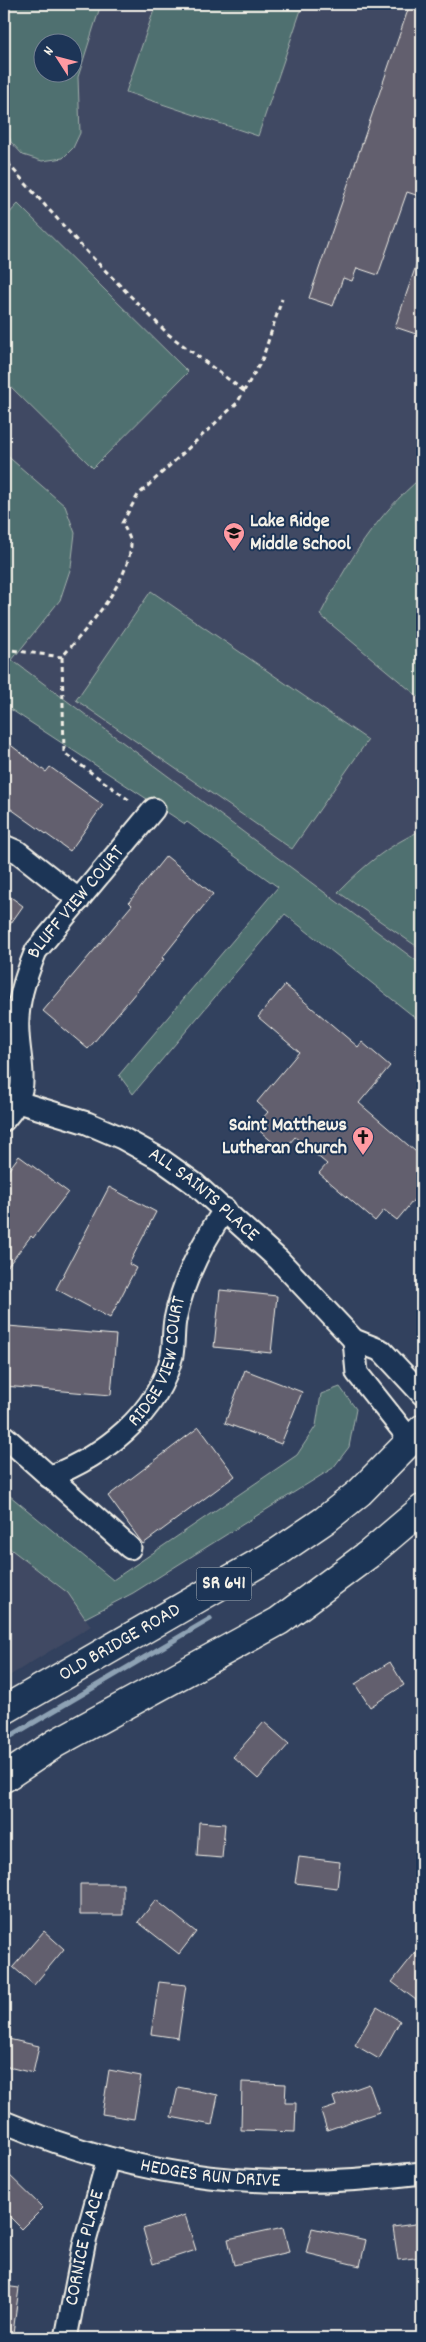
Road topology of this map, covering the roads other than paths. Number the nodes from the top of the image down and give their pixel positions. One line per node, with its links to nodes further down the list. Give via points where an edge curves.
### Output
1 (154, 809): 3 (street, BLUFF VIEW COURT)
2 (4, 846): 3 (street, via 18,852)
3 (79, 900): 4 (street, BLUFF VIEW COURT, via 36,951 26,976 19,1001 18,1033 23,1072)
4 (18, 1102): 5 (street, BLUFF VIEW COURT); 6 (street, ALL SAINTS PLACE, via 87,1123 122,1138 181,1174)
5 (4, 1120)
6 (225, 1209): 7 (street, ALL SAINTS PLACE, via 279,1260); 11 (street, RIDGE VIEW COURT, via 193,1262 175,1321 172,1355 146,1407 106,1448)
7 (354, 1340): 8 (street, ALL SAINTS PLACE, via 382,1351); 9 (street, via 357,1373)
8 (422, 1394)
9 (417, 1435): 14 (main road, OLD BRIDGE ROAD / SR 641, via 360,1492 278,1552)
10 (4, 1436): 11 (street)
11 (49, 1477): 13 (street)
12 (422, 1509): 15 (main road, via 370,1554 279,1621 56,1744)
13 (130, 1548)
14 (4, 1710)
15 (4, 1778)
16 (4, 2122): 17 (street, HEDGES RUN DRIVE)
17 (108, 2158): 18 (street, HEDGES RUN DRIVE, via 199,2177 257,2182 351,2181); 19 (street, CORNICE PLACE, via 84,2245)
18 (422, 2173)
19 (66, 2338)

